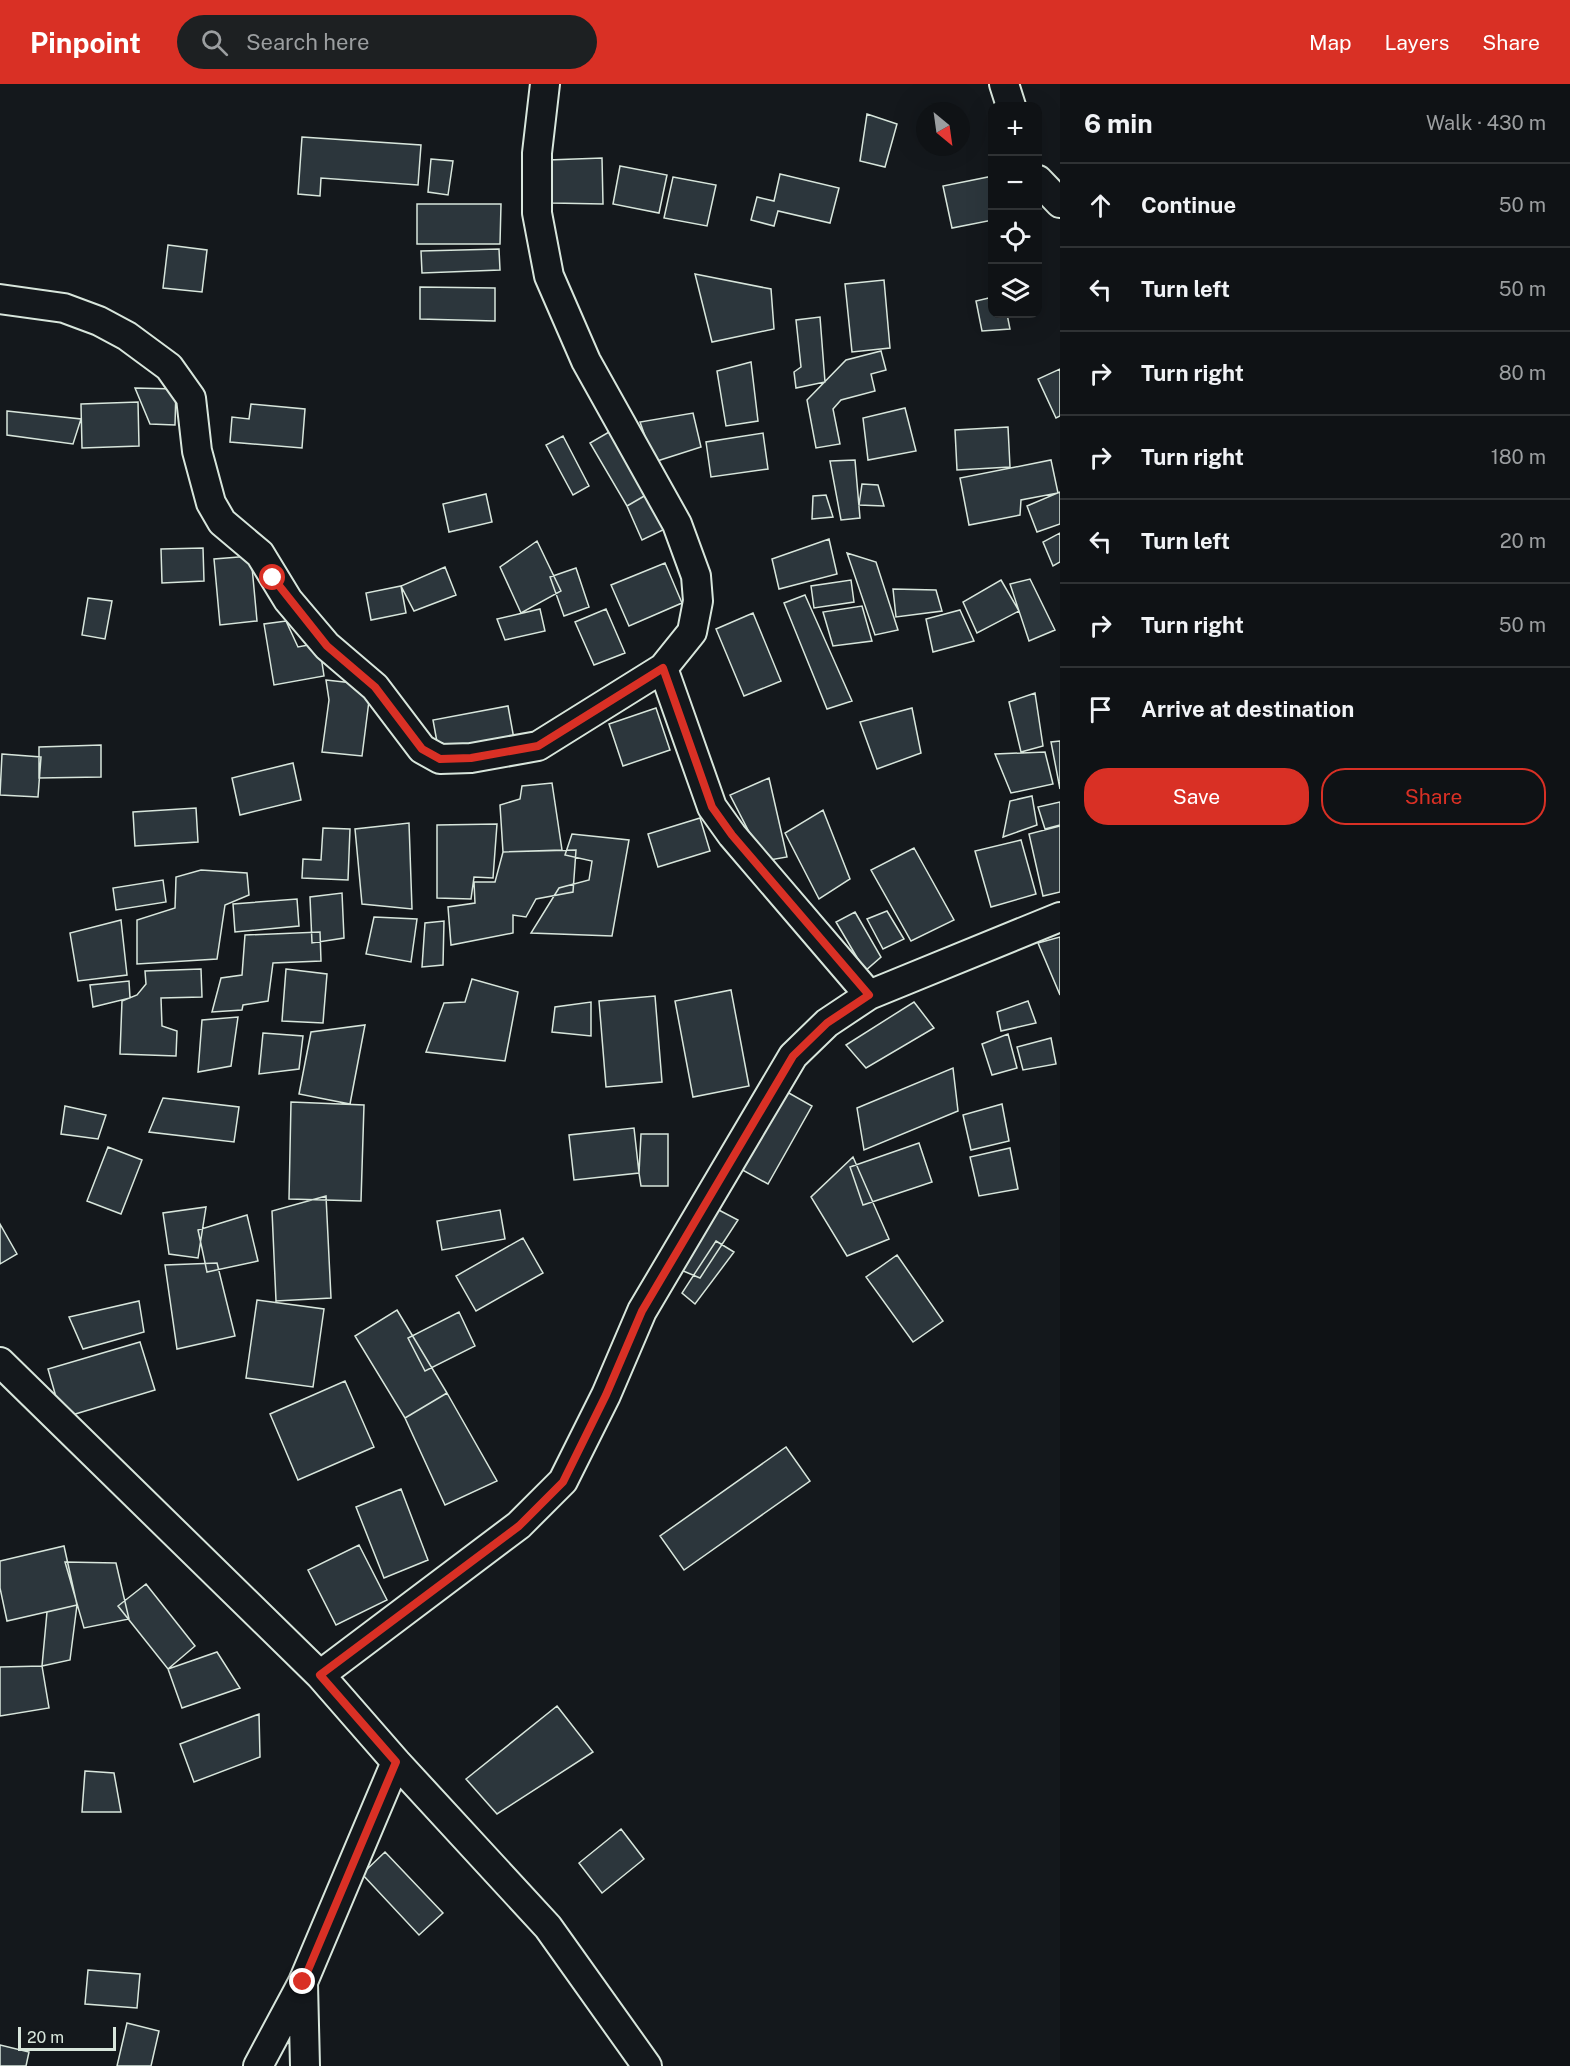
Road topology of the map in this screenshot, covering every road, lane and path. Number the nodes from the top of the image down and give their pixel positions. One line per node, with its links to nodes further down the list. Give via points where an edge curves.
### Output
1 (545, 84): 7 (street, via 537,153 537,213 549,276 585,361 677,524 696,576 699,601 692,632)
2 (1004, 84): 3 (street)
3 (1010, 102)
4 (1042, 184): 5 (street)
5 (1060, 203)
6 (0, 299): 7 (street, via 64,308 99,321 169,367 191,398 197,451 211,503 222,522 260,554 288,600 327,646 375,687 422,749 440,759 471,758 538,746)
7 (663, 668): 9 (street, via 712,807)
8 (1060, 917): 9 (street)
9 (869, 995): 11 (street, via 827,1023 793,1056 642,1311 563,1482 519,1526)
10 (0, 1362): 11 (street)
11 (320, 1675): 12 (street)
12 (396, 1762): 13 (street); 16 (street, via 548,1927)
13 (303, 1982): 14 (street); 15 (street)
14 (258, 2066)
15 (305, 2066)
16 (647, 2066)

